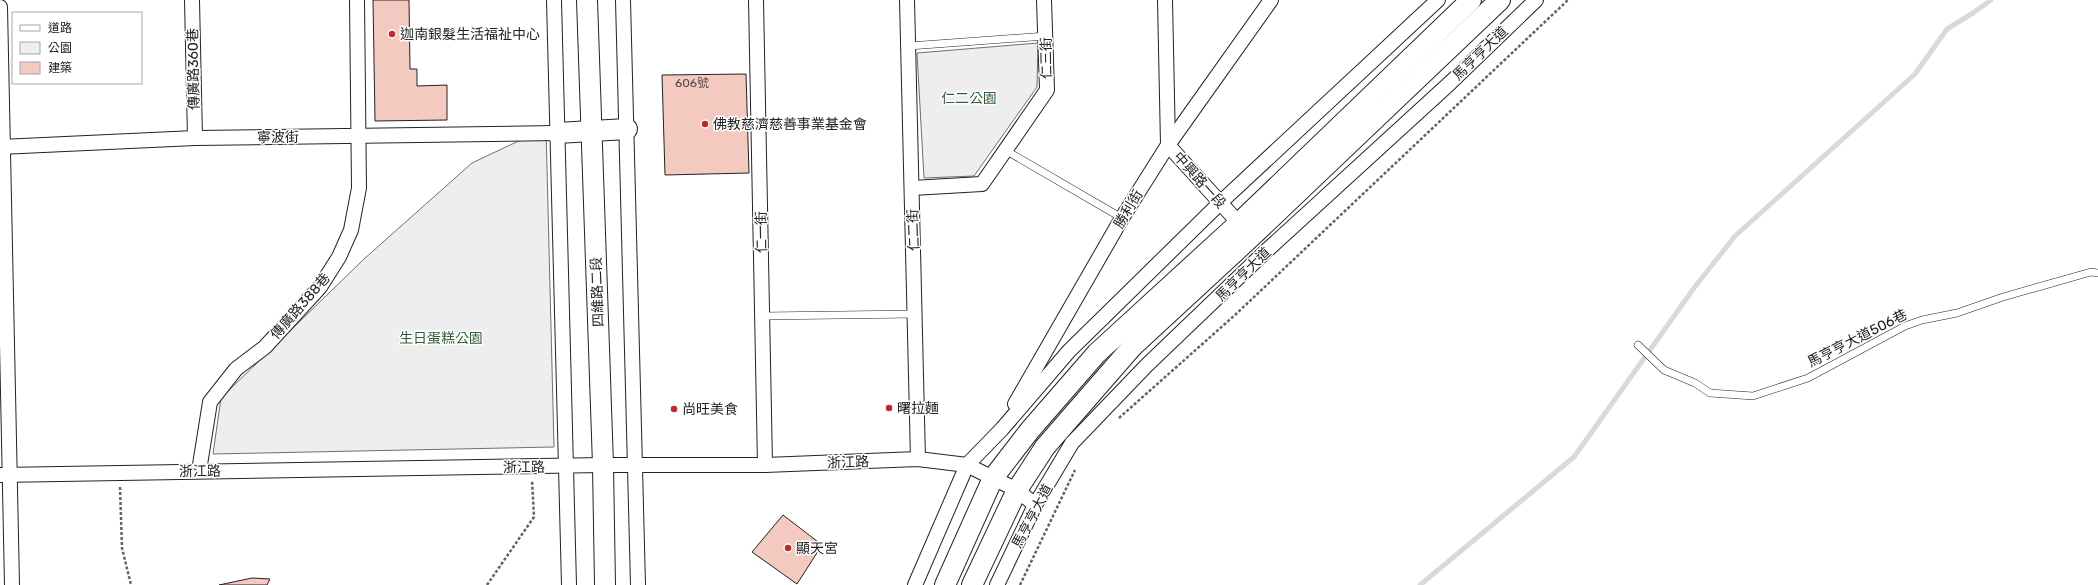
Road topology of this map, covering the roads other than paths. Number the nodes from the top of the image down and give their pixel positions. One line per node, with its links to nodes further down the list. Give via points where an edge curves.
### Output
1 (192, 0): 23 (street, 傳廣路360巷)
2 (357, 0): 22 (street, 傳廣路388巷)
3 (554, 0): 21 (street)
4 (587, 0): 20 (street, 四維路二段)
5 (623, 0): 19 (street)
6 (756, 0): 34 (street, 仁一街)
7 (907, 0): 17 (street, 仁二街)
8 (1044, 0): 16 (street, 仁三街)
9 (1165, 0): 24 (street, 中興路一段)
10 (1271, 0): 24 (street, 勝利街)
11 (1438, 0): 28 (street)
12 (1471, 0): 30 (street, 馬亨亨大道)
13 (1500, 0): 30 (street, 馬亨亨大道)
14 (1536, 0): 31 (street, 馬亨亨大道, via 1450,83)
15 (0, 7): 18 (street)
16 (1046, 36): 17 (lane); 26 (street, 仁三街, via 1047,90)
17 (909, 46): 27 (street, 仁二街)
18 (0, 48): 25 (street)
19 (626, 129): 20 (street); 41 (street)
20 (592, 131): 21 (street); 38 (street, 四維路二段)
21 (557, 133): 22 (street, 寧波街); 40 (street)
22 (358, 135): 23 (street, 寧波街); 43 (street, 傳廣路388巷, via 359,188 350,230 339,257 320,287 264,347 236,368 210,402)
23 (195, 138): 25 (street, 寧波街)
24 (1168, 144): 28 (street, 中興路一段); 29 (street, 勝利街)
25 (2, 147): 44 (street)
26 (1004, 150): 27 (street, 仁三街, via 982,184); 29 (lane)
27 (912, 188): 33 (street, 仁二街)
28 (1221, 202): 30 (street, 中興路一段); 36 (street, via 1069,351)
29 (1122, 218): 36 (street, 勝利街)
30 (1245, 230): 31 (street, 中興路一段); 45 (street, 馬亨亨大道, via 1097,352 1030,430); 46 (street, 馬亨亨大道, via 1132,347 1045,447)
31 (1264, 253): 47 (street, 馬亨亨大道, via 1147,365 1072,443)
32 (2098, 273): 35 (lane, 馬亨亨大道506巷, via 2091,272 1957,313 1905,326 1808,378 1753,396 1710,393 1695,383 1664,370)
33 (916, 314): 34 (lane); 37 (street, 仁二街)
34 (762, 316): 39 (street, 仁一街)
35 (1639, 346)
36 (1002, 429): 42 (street)
37 (918, 459): 39 (street, 浙江路); 42 (street, 浙江路)
38 (603, 465): 40 (street, 浙江路); 41 (street, 浙江路); 50 (street, 四維路二段)
39 (765, 465): 41 (street, 浙江路)
40 (565, 466): 43 (street, 浙江路); 49 (street)
41 (635, 466): 51 (street)
42 (967, 466): 45 (street, 浙江路); 52 (street)
43 (199, 471): 44 (street, 浙江路)
44 (5, 475): 48 (street)
45 (993, 478): 46 (street, 浙江路); 53 (street, 馬亨亨大道)
46 (1017, 490): 47 (street, 浙江路); 54 (street, 馬亨亨大道)
47 (1036, 505): 55 (street, 馬亨亨大道)
48 (12, 585)
49 (569, 585)
50 (605, 585)
51 (638, 585)
52 (915, 585)
53 (945, 585)
54 (972, 585)
55 (997, 585)

